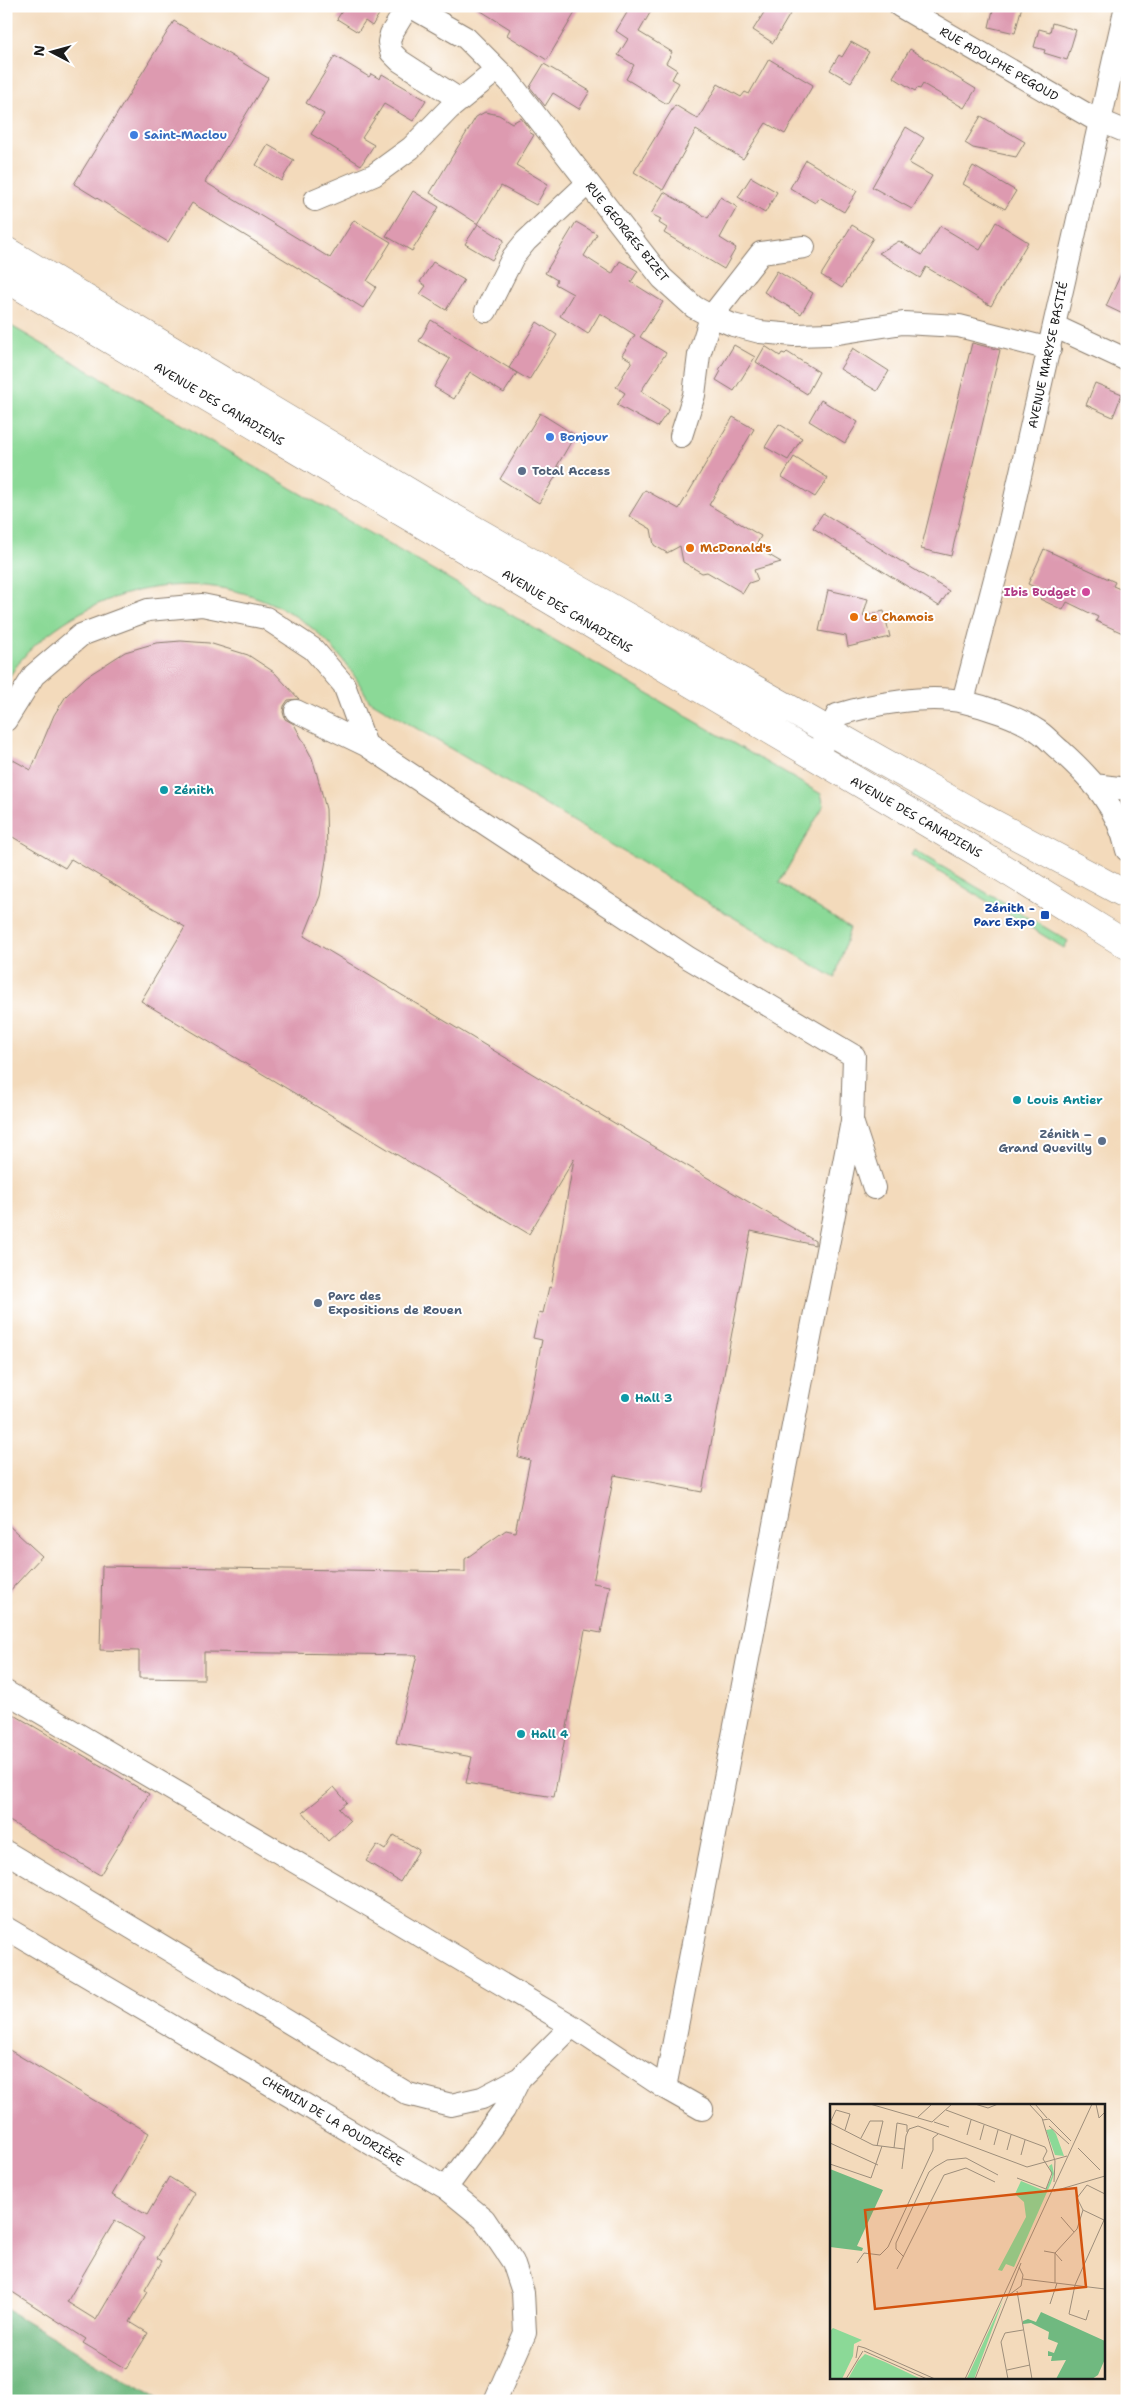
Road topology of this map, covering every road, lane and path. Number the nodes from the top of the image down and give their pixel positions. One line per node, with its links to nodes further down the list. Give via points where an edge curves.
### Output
1 (409, 6): 4 (street, RUE GEORGES BIZET, via 466,38); 5 (street, via 391,34 391,52)
2 (900, 6): 6 (street, RUE ADOLPHE PEGOUD)
3 (1126, 6): 6 (street, AVENUE MARYSE BASTIÉ)
4 (497, 70): 5 (street); 8 (street, RUE GEORGES BIZET, via 509,81)
5 (460, 100): 9 (street, via 411,148 374,175)
6 (1099, 122): 7 (street, RUE ADOLPHE PEGOUD); 15 (street, AVENUE MARYSE BASTIÉ)
7 (1127, 132)
8 (588, 184): 13 (street, via 513,257); 14 (street, RUE GEORGES BIZET, via 662,278 694,307)
9 (314, 200)
10 (804, 247): 14 (street, via 761,253)
11 (6, 252): 22 (main road, AVENUE DES CANADIENS, via 422,500)
12 (6, 278): 24 (main road, AVENUE DES CANADIENS)
13 (486, 311)
14 (711, 317): 16 (street, RUE GEORGES BIZET, via 760,332 794,335 832,334 904,323 959,326); 18 (street, via 699,355 694,396)
15 (1054, 326): 16 (street, AVENUE MARYSE BASTIÉ); 17 (street)
16 (1050, 349): 19 (street, AVENUE MARYSE BASTIÉ, via 992,594)
17 (1127, 360)
18 (680, 436)
19 (962, 701): 22 (street, via 879,704 837,715); 25 (street, via 995,711 1038,731 1079,767)
20 (296, 711): 23 (street)
21 (6, 720): 23 (street, via 34,675 81,635 148,610 202,605 266,618 313,649 344,685)
22 (829, 731): 24 (street); 29 (main road, AVENUE DES CANADIENS)
23 (366, 745): 31 (street, via 687,957 854,1056)
24 (816, 758): 30 (main road, AVENUE DES CANADIENS)
25 (1094, 785): 26 (street); 27 (street)
26 (1127, 789)
27 (1124, 825): 28 (street)
28 (1127, 850)
29 (1127, 895)
30 (1127, 945)
31 (852, 1121): 32 (street); 38 (street)
32 (874, 1188)
33 (6, 1692): 36 (street)
34 (6, 1852): 37 (street, via 408,2094 451,2105 482,2098)
35 (6, 1928): 40 (street, CHEMIN DE LA POUDRIÈRE)
36 (572, 2026): 37 (street); 38 (street)
37 (520, 2078): 40 (street, via 504,2110)
38 (665, 2088): 39 (street)
39 (702, 2110)
40 (446, 2188): 41 (street, CHEMIN DE LA POUDRIÈRE, via 484,2219 513,2262 523,2292 526,2333)
41 (495, 2401)

